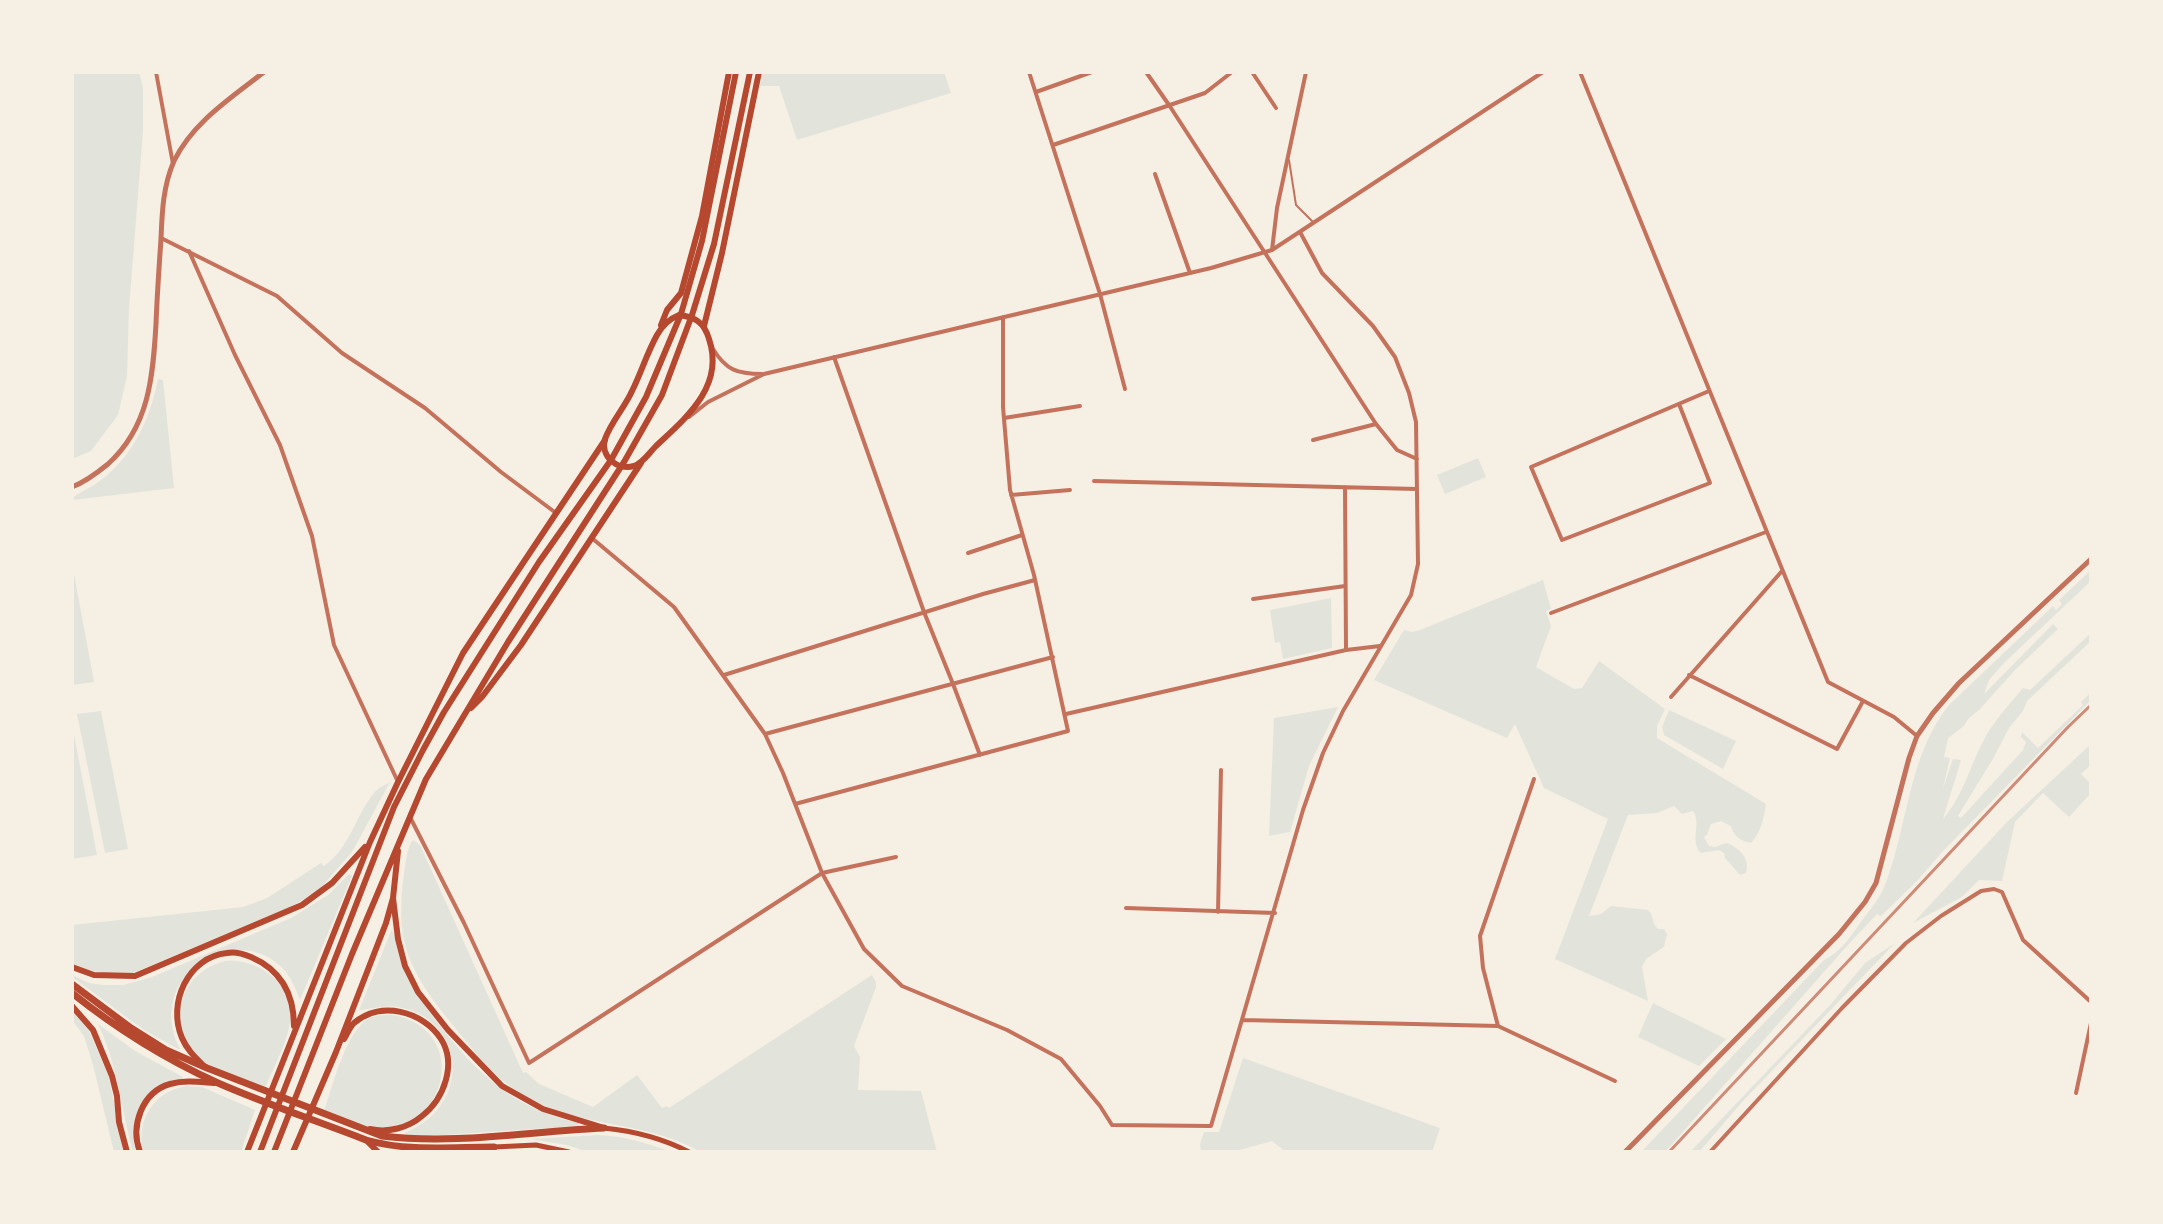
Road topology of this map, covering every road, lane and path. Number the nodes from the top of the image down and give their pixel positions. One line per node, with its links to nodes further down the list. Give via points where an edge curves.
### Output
1 (156, 72): 20 (street)
2 (264, 72): 20 (street, via 208,117)
3 (729, 72): 32 (main road, via 681,293)
4 (736, 72): 83 (main road, via 702,241 681,314 652,383 611,460 539,562 423,750)
5 (750, 72): 74 (main road, via 714,244 662,395)
6 (759, 72): 31 (main road)
7 (1029, 72): 15 (street)
8 (1092, 72): 15 (street)
9 (1146, 72): 16 (street)
10 (1232, 72): 16 (street, via 1205,93)
11 (1252, 72): 17 (street)
12 (1306, 72): 19 (street)
13 (1543, 72): 22 (street)
14 (1580, 72): 37 (street)
15 (1036, 92): 18 (street)
16 (1169, 105): 18 (street); 27 (street)
17 (1276, 108)
18 (1053, 145): 29 (street)
19 (1289, 160): 22 (lane, via 1296,205); 25 (street)
20 (173, 164): 24 (street)
21 (1155, 174): 28 (street)
22 (1314, 223): 23 (street)
23 (1300, 232): 25 (street); 45 (street, via 1322,273 1395,357 1413,408)
24 (161, 238): 26 (street); 48 (street, via 153,374 146,406 120,453)
25 (1272, 250): 27 (street)
26 (189, 251): 53 (street, via 277,296 342,353 425,408); 80 (street, via 280,445 312,536 334,645)
27 (1265, 252): 28 (street); 42 (street)
28 (1190, 273): 29 (street)
29 (1100, 294): 30 (street); 36 (street)
30 (1003, 317): 34 (street); 40 (street)
31 (704, 326): 32 (main road, via 679,315); 33 (main road)
32 (657, 334): 43 (main road)
33 (713, 349): 35 (street, via 737,373); 41 (main road, via 708,384)
34 (834, 357): 35 (street); 63 (street)
35 (764, 374): 41 (street, via 708,402)
36 (1125, 389)
37 (1710, 391): 38 (street); 54 (street)
38 (1679, 404): 38 (street, via 1710,483 1562,540 1531,467)
39 (1080, 406): 40 (street)
40 (1004, 418): 52 (street)
41 (686, 420): 46 (main road)
42 (1376, 424): 44 (street); 45 (street, via 1397,450)
43 (605, 440): 46 (main road, via 604,453 612,462 624,467); 53 (main road)
44 (1313, 440)
45 (1417, 459): 50 (street)
46 (641, 463): 56 (main road)
47 (1094, 481): 49 (street)
48 (72, 487)
49 (1345, 487): 50 (street); 61 (street)
50 (1417, 489): 65 (street, via 1418,564 1411,595)
51 (1070, 490): 52 (street)
52 (1011, 495): 55 (street)
53 (556, 513): 80 (main road, via 463,653)
54 (1766, 531): 59 (street); 64 (street)
55 (1022, 535): 57 (street); 60 (street)
56 (593, 539): 68 (street, via 674,607); 74 (main road, via 521,645)
57 (968, 553)
58 (2091, 559): 76 (street, via 1959,683)
59 (1782, 571): 69 (street); 72 (street, via 1828,682)
60 (1035, 580): 63 (street); 67 (street)
61 (1345, 586): 62 (street); 66 (street)
62 (1253, 599)
63 (924, 612): 68 (street); 70 (street)
64 (1551, 613)
65 (1380, 646): 66 (street); 91 (street, via 1323,753)
66 (1346, 650): 73 (street)
67 (1053, 657): 70 (street); 73 (street)
68 (724, 675): 75 (street)
69 (1689, 675): 71 (street); 72 (street, via 1837,749)
70 (953, 684): 75 (street); 77 (street)
71 (1671, 697)
72 (1863, 701): 76 (street)
73 (1066, 714): 77 (street, via 1068,731)
74 (462, 716): 82 (main road)
75 (765, 734): 81 (street)
76 (1917, 736): 121 (street, via 1881,870 1865,902)
77 (980, 755): 81 (street)
78 (1221, 770): 90 (street)
79 (1534, 779): 99 (street, via 1480,936)
80 (398, 782): 85 (main road)
81 (795, 804): 87 (street)
82 (410, 817): 84 (main road); 87 (street, via 529,1063)
83 (389, 819): 85 (main road); 114 (main road)
84 (400, 841): 88 (main road); 115 (main road)
85 (370, 842): 92 (main road, via 317,895 262,923 135,976 94,975); 100 (main road)
86 (896, 857): 87 (street)
87 (822, 873): 97 (street, via 864,949 902,986 1061,1059 1112,1125 1211,1126)
88 (393, 898): 101 (main road); 108 (main road, via 405,966 448,1030 502,1086 543,1109)
89 (1126, 908): 90 (street)
90 (1218, 912): 91 (street)
91 (1275, 913): 97 (street)
92 (72, 967)
93 (72, 984): 102 (highway, via 166,1050)
94 (72, 993): 104 (highway, via 163,1056)
95 (2091, 1002): 122 (street, via 2023,940 2005,896 1998,890 1981,891 1888,960)
96 (72, 1006): 111 (main road, via 93,1030 112,1076)
97 (1243, 1020): 99 (street)
98 (2091, 1023): 105 (street)
99 (1498, 1026): 103 (street)
100 (294, 1029): 102 (main road, via 291,998 270,968 237,953 205,961 183,985 176,1007 182,1038); 113 (main road)
101 (336, 1052): 107 (main road, via 353,1024 386,1010 421,1020 446,1051 445,1085 419,1119 389,1130); 116 (main road)
102 (207, 1068): 106 (highway)
103 (1615, 1081)
104 (219, 1084): 106 (highway); 112 (main road, via 189,1081 151,1095 139,1113)
105 (2076, 1093)
106 (319, 1117): 107 (highway); 109 (highway)
107 (354, 1126): 108 (highway, via 410,1140)
108 (604, 1128): 120 (main road, via 652,1137)
109 (366, 1140): 110 (highway, via 411,1148); 117 (main road)
110 (494, 1147): 118 (main road); 119 (main road, via 536,1145)
111 (127, 1152)
112 (140, 1152)
113 (247, 1152)
114 (260, 1152)
115 (274, 1152)
116 (293, 1152)
117 (378, 1152)
118 (484, 1152)
119 (569, 1152)
120 (689, 1152)
121 (1625, 1152)
122 (1710, 1152)

